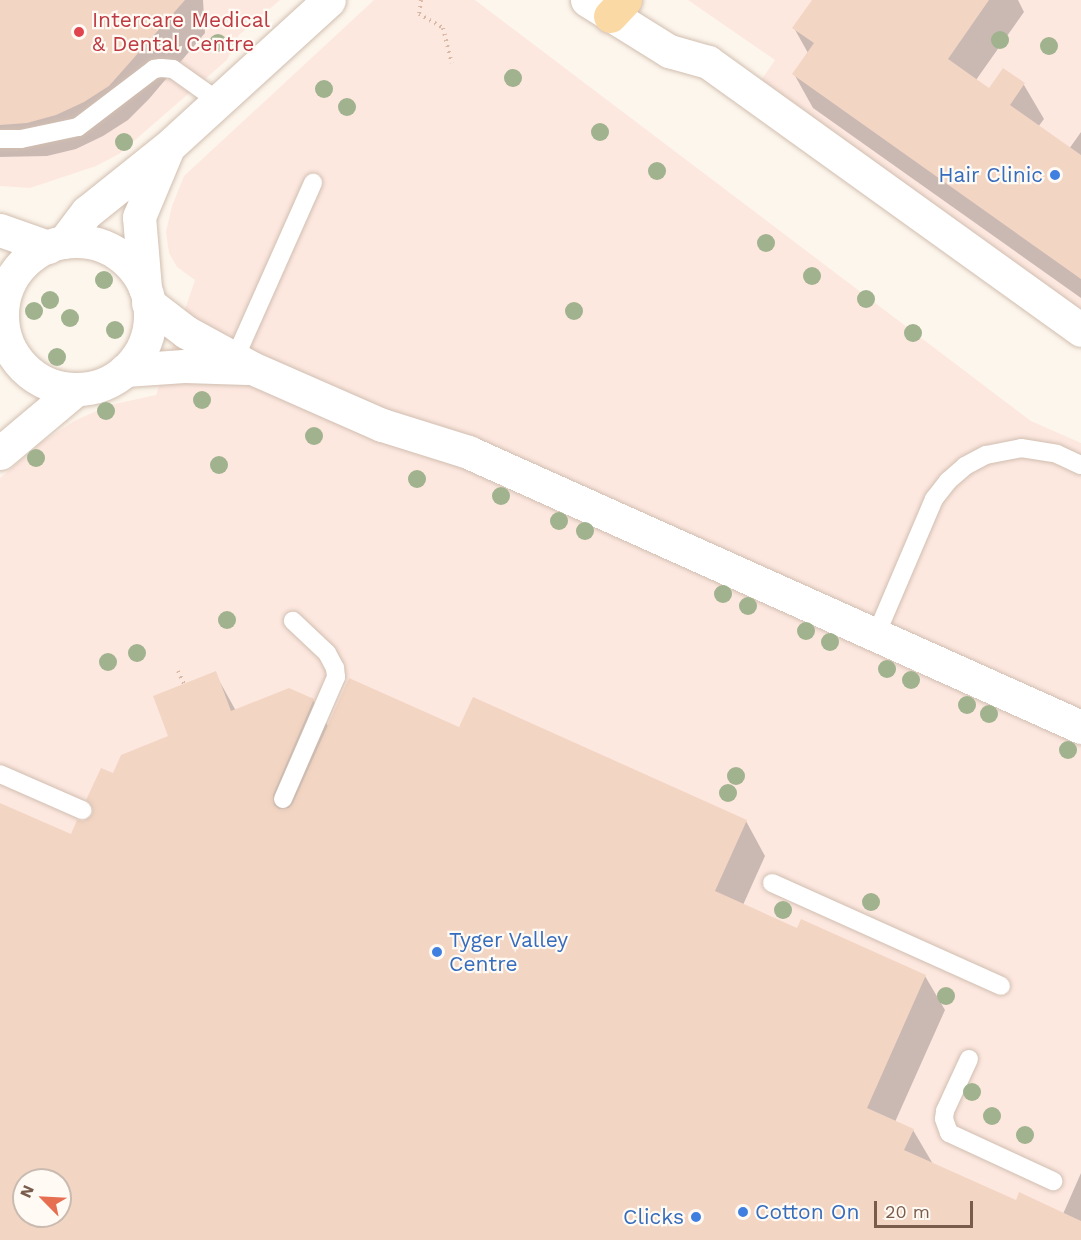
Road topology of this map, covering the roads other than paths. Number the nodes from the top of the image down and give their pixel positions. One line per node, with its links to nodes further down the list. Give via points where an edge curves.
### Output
1 (329, 0): 3 (street)
2 (607, 5): 11 (street, via 669,51 708,62)
3 (218, 101): 4 (lane, via 172,69 154,69 78,127 21,139); 5 (street)
4 (0, 139)
5 (167, 148): 8 (street, via 87,212); 9 (street, via 140,217)
6 (313, 183): 12 (lane)
7 (0, 230): 8 (street)
8 (56, 245): 9 (street, via 83,242 109,249 130,265); 10 (street, via 33,255 16,273 4,296)
9 (147, 296): 12 (street, via 186,332); 13 (street, via 143,347)
10 (1, 323): 14 (street, via 10,350 32,375 46,384)
11 (1081, 330)
12 (244, 363): 13 (street); 18 (street, via 382,425 468,452)
13 (125, 370): 14 (street, via 102,384)
14 (75, 390): 15 (street)
15 (0, 453)
16 (1081, 465): 18 (lane, via 1057,454 1021,448 986,455 965,466 934,499)
17 (293, 621): 21 (lane, via 327,653 336,677)
18 (876, 635): 19 (street)
19 (1081, 727)
20 (0, 774): 22 (lane)
21 (283, 800)
22 (82, 810)
23 (772, 883): 24 (lane)
24 (1001, 986)
25 (969, 1059): 26 (lane, via 945,1111 949,1133)
26 (1053, 1181)

